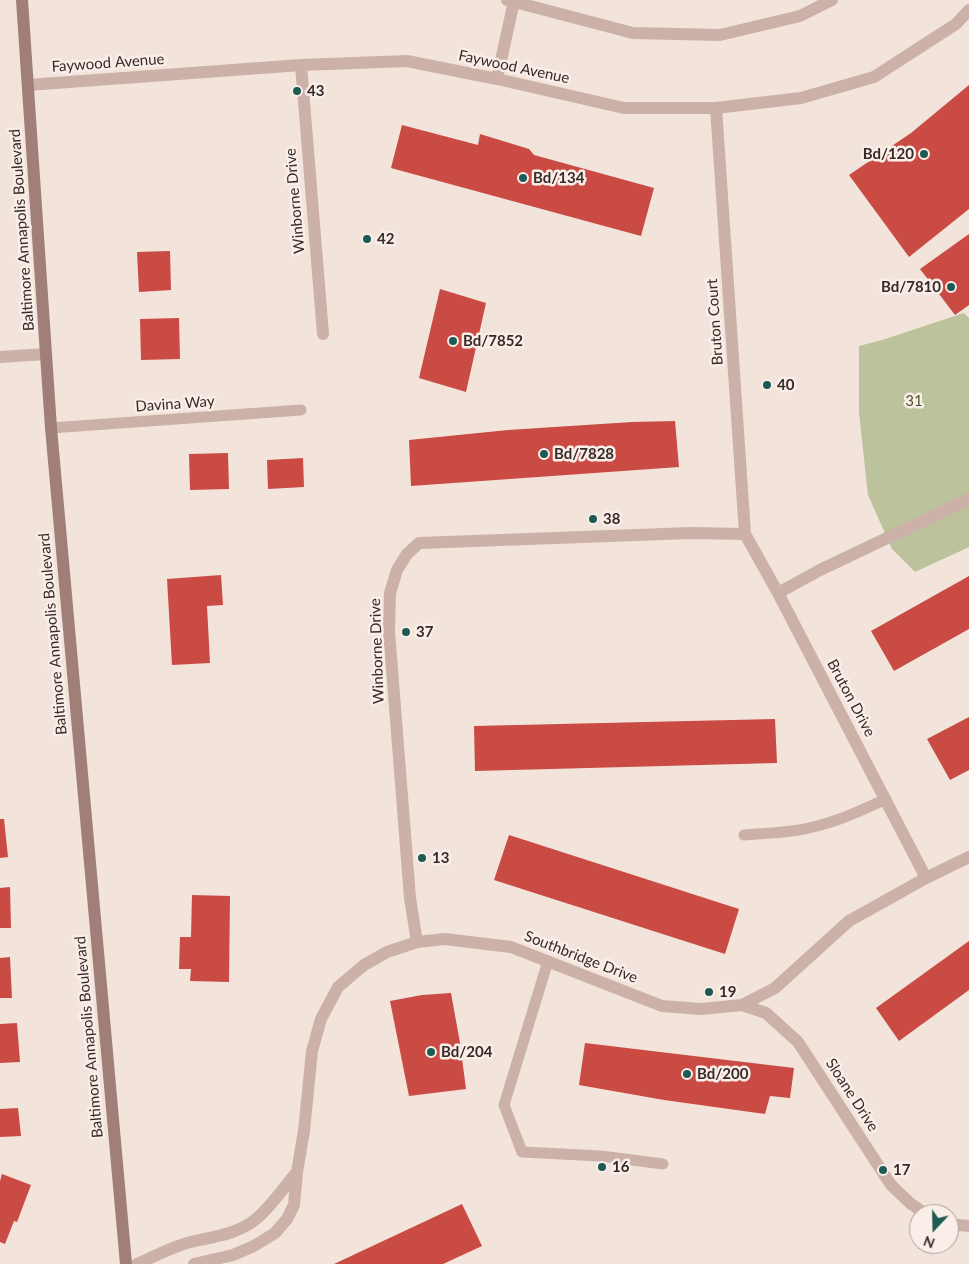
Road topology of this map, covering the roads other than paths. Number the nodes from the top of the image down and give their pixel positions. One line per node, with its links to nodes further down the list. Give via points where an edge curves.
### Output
1 (22, 0): 7 (main road, Baltimore Annapolis Boulevard)
2 (832, 0): 3 (street, via 800,16 720,35 632,33)
3 (510, 1): 6 (street)
4 (969, 10): 8 (street, Faywood Avenue, via 956,24 874,77 801,98)
5 (300, 65): 6 (street, Faywood Avenue, via 407,61); 7 (street, Faywood Avenue); 9 (street, Winborne Drive)
6 (497, 79): 8 (street, Faywood Avenue, via 624,108)
7 (28, 85): 10 (main road, Baltimore Annapolis Boulevard)
8 (716, 108): 15 (street, Bruton Court)
9 (322, 334)
10 (46, 354): 11 (street); 13 (main road, Baltimore Annapolis Boulevard)
11 (0, 357)
12 (301, 410): 13 (lane, Davina Way)
13 (51, 428): 27 (main road, Baltimore Annapolis Boulevard)
14 (969, 498): 16 (street)
15 (745, 534): 16 (street, Bruton Drive); 21 (street, Winborne Drive, via 419,543 407,554 397,570 390,593 389,631)
16 (778, 593): 17 (street, Bruton Drive)
17 (886, 799): 18 (lane, via 813,827); 20 (street, Bruton Drive)
18 (744, 835)
19 (969, 857): 20 (street, Southbridge Drive)
20 (926, 878): 23 (street, Southbridge Drive, via 849,921 775,988)
21 (416, 942): 22 (street, Southbridge Drive, via 445,939 511,947); 25 (street, Southbridge Drive, via 387,952 338,986 321,1019 312,1051)
22 (548, 961): 23 (street, Southbridge Drive, via 662,1006 701,1009); 24 (lane, via 504,1105 522,1152 601,1156)
23 (742, 1005): 26 (street, Sloane Drive, via 766,1014 798,1042 891,1185)
24 (663, 1164)
25 (297, 1172): 28 (street, Southbridge Drive, via 256,1220); 29 (street, Southbridge Drive, via 294,1205 275,1233 233,1255)
26 (911, 1204)
27 (126, 1264)
28 (137, 1264)
29 (194, 1264)

